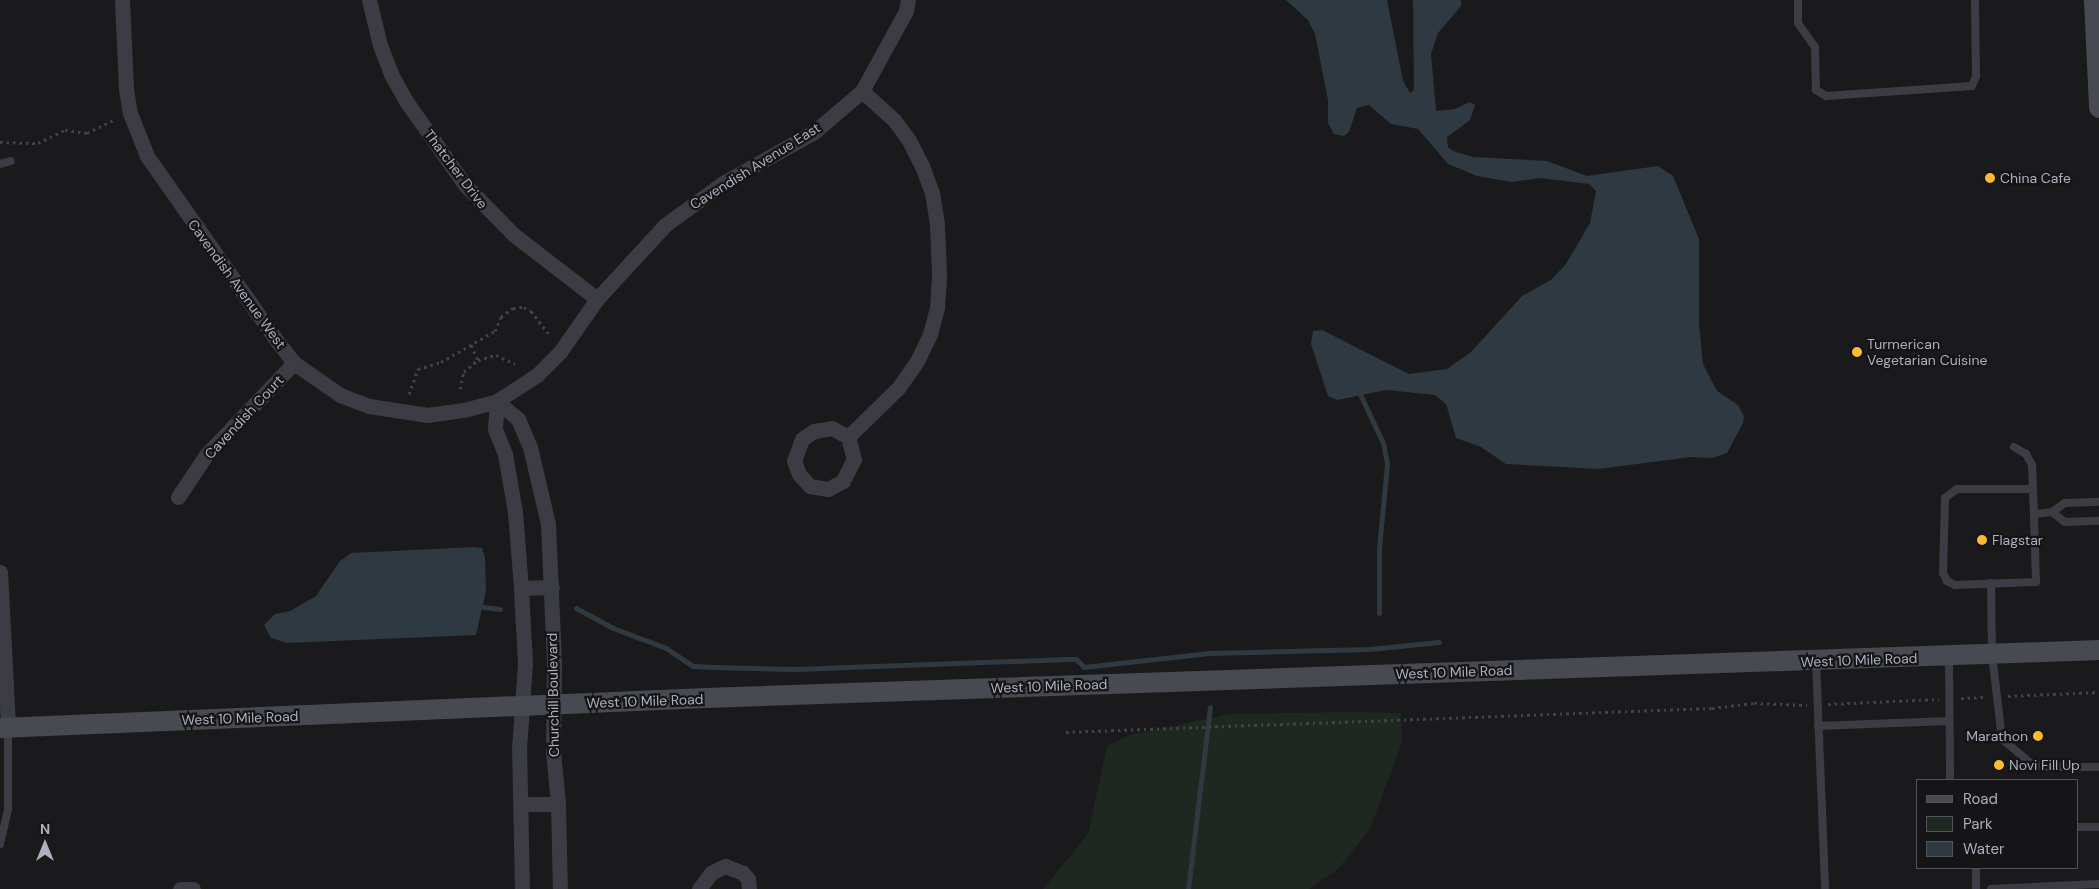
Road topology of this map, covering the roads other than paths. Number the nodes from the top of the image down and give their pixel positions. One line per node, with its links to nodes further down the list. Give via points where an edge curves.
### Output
1 (122, 0): 13 (street, Cavendish Avenue West, via 130,112 147,156)
2 (369, 0): 12 (street, Thatcher Drive, via 391,74 465,185 514,235)
3 (908, 0): 8 (street, Cavendish Avenue East, via 906,11)
4 (1798, 0): 5 (lane, via 1798,23 1815,47 1816,90 1826,96 1972,86 1976,76)
5 (1975, 0)
6 (2094, 0): 7 (main road)
7 (2097, 32): 9 (main road)
8 (862, 91): 12 (street, Cavendish Avenue East, via 814,132 723,183 665,225); 15 (street, via 894,120 922,166 932,193 937,224 939,275 935,316 917,361 871,417)
9 (2099, 108)
10 (11, 161): 11 (lane)
11 (0, 164)
12 (597, 299): 14 (street, Cavendish Avenue East, via 560,352 537,374)
13 (294, 363): 14 (street, Cavendish Avenue West, via 340,396 400,413 427,415); 18 (street, Cavendish Court, via 206,455)
14 (497, 401): 25 (street, Churchill Boulevard, via 518,419 532,455 548,524); 26 (street, Churchill Boulevard, via 495,429 505,454 516,512)
15 (848, 437)
16 (2014, 447): 17 (lane, via 2026,454 2032,464)
17 (2033, 490): 21 (lane); 24 (lane, via 1957,489 1945,498 1944,577 1955,585)
18 (178, 497)
19 (2099, 502): 20 (lane, via 2065,504)
20 (2052, 512): 21 (lane); 22 (lane, via 2065,522)
21 (2034, 514): 24 (lane, via 2036,582)
22 (2099, 521)
23 (0, 572): 35 (street)
24 (1991, 584): 28 (lane)
25 (552, 587): 26 (street); 31 (street, Churchill Boulevard)
26 (521, 588): 32 (street, Churchill Boulevard, via 525,663)
27 (2099, 650): 28 (main road, West 10 Mile Road)
28 (1992, 654): 29 (main road, West 10 Mile Road); 36 (lane, via 2002,739 2032,764 2048,768)
29 (1949, 656): 30 (main road, West 10 Mile Road); 33 (lane)
30 (1816, 661): 31 (main road, West 10 Mile Road); 34 (lane)
31 (553, 705): 32 (main road, West 10 Mile Road); 39 (street, Churchill Boulevard)
32 (521, 706): 35 (main road, West 10 Mile Road); 38 (street, Churchill Boulevard)
33 (1949, 721): 34 (lane); 37 (lane)
34 (1818, 726): 51 (lane)
35 (4, 728): 42 (lane, via 8,810)
36 (2099, 768)
37 (1950, 779)
38 (521, 804): 39 (street); 47 (street, Churchill Boulevard)
39 (558, 804): 48 (street, Churchill Boulevard)
40 (2079, 827): 41 (lane)
41 (2099, 827)
42 (0, 844)
43 (1976, 869): 52 (lane)
44 (2099, 884): 53 (lane)
45 (180, 889): 46 (street)
46 (193, 889)
47 (522, 889)
48 (560, 889)
49 (699, 889): 50 (street, via 711,873 725,866 742,873 748,879)
50 (750, 889)
51 (1825, 889)
52 (1976, 889)
53 (1991, 889)

